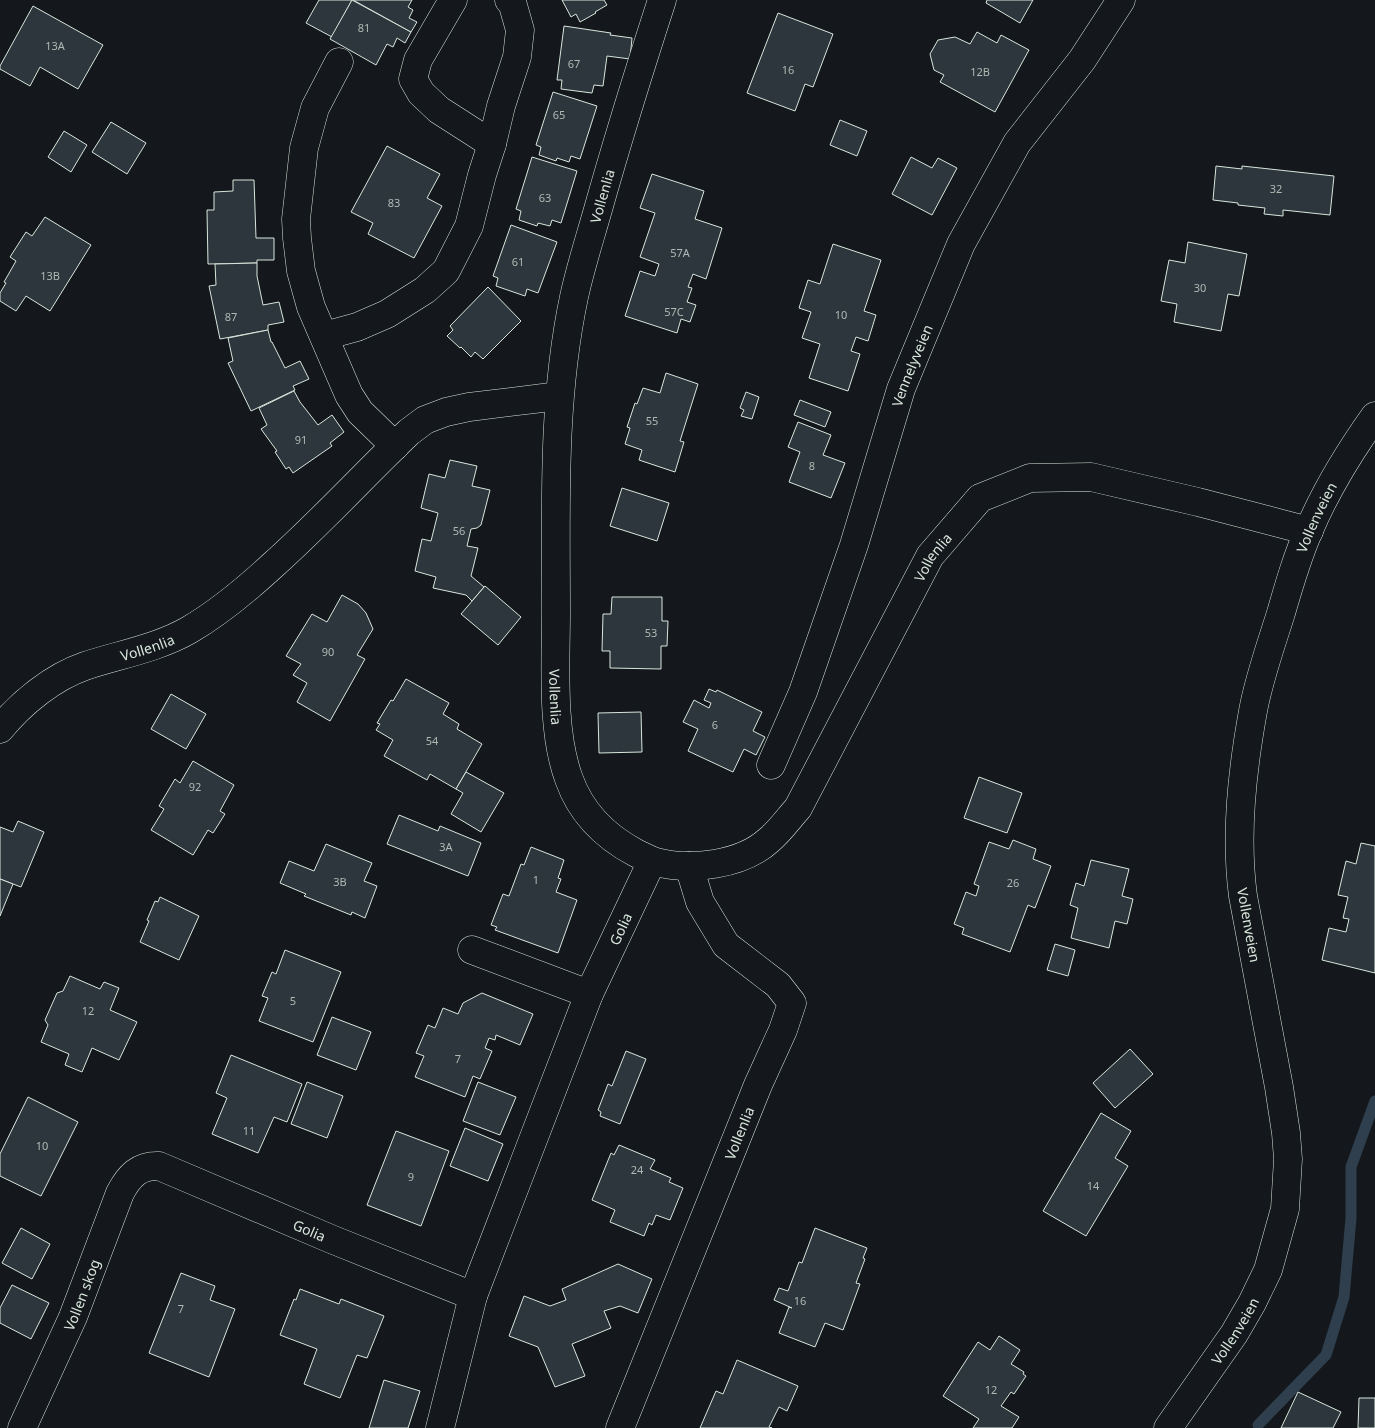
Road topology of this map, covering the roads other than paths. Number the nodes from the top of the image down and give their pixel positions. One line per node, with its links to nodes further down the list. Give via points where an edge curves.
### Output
1 (453, 0): 6 (street, via 418,60 414,79 421,93 439,110)
2 (510, 0): 6 (street, via 520,30 517,57)
3 (662, 0): 8 (street, Vollenlia, via 574,296)
4 (1121, 0): 13 (street, Vennelyveien, via 1082,60 1018,143 961,244 901,388 848,563 803,692)
5 (339, 62): 7 (street, via 314,108 304,148 296,219 301,271 311,308)
6 (492, 144): 7 (street, via 469,226 446,271 425,290 387,314)
7 (324, 336): 10 (street, via 349,396 360,412)
8 (559, 396): 10 (street, Vollenlia, via 446,412 425,420); 14 (street, Vollenlia, via 556,698 562,756 575,794 588,816 622,846)
9 (1375, 416): 11 (street, Vollenveien, via 1343,465)
10 (395, 446): 12 (street, Vollenlia, via 297,543 228,604 187,631 61,676)
11 (1309, 531): 15 (street, Vollenlia, via 1091,477 1030,478 980,498 930,556 798,808 757,849 732,861); 23 (street, Vollenveien, via 1268,652 1253,710 1239,836 1243,896 1286,1134 1285,1209 1268,1270 1252,1303)
12 (0, 728)
13 (771, 765)
14 (652, 861): 15 (street, Vollenlia); 17 (street, Golia)
15 (689, 866): 22 (street, Vollenlia, via 700,902 726,945 778,985 792,1003 784,1030 758,1085)
16 (472, 950): 17 (street)
17 (589, 994): 19 (street, Golia)
18 (146, 1166): 19 (street, Golia, via 159,1166); 20 (street, Vollen skog, via 130,1178 120,1193 74,1317)
19 (473, 1296): 21 (street, Golia)
20 (22, 1428)
21 (440, 1428)
22 (620, 1428)
23 (1168, 1428)

